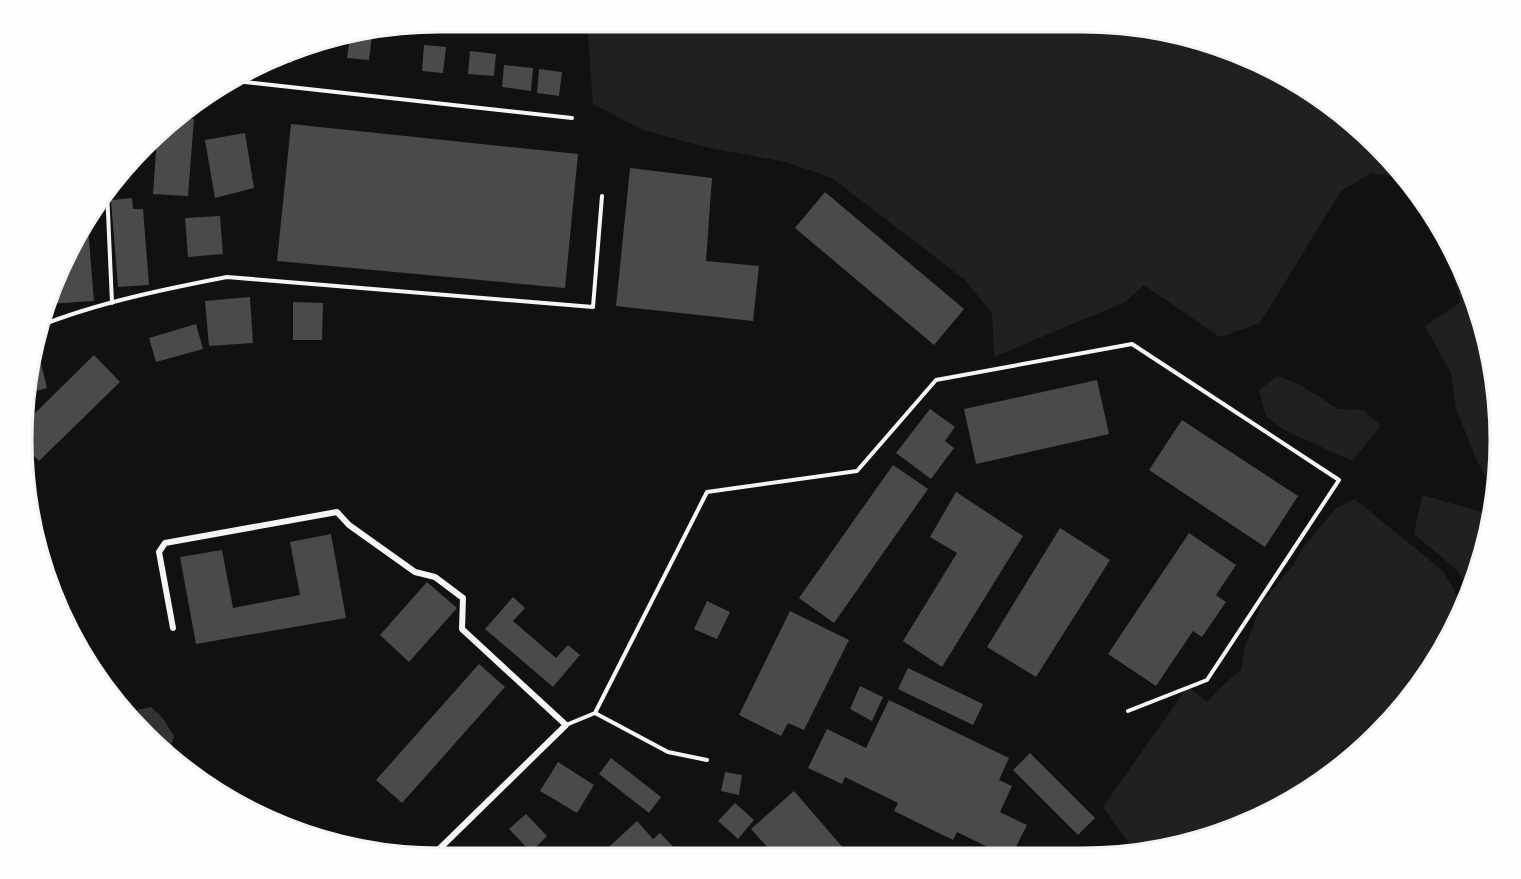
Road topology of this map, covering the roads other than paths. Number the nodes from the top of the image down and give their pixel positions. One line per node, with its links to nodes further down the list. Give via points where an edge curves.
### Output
1 (243, 82): 2 (lane)
2 (572, 118)
3 (602, 196): 5 (lane, via 593,307 227,277)
4 (108, 203): 5 (lane)
5 (112, 303): 6 (lane)
6 (49, 323)
7 (173, 628): 10 (street, via 159,552 165,543 337,512 348,525 416,572 435,577 463,598 462,629)
8 (1128, 711): 9 (lane, via 1207,680 1339,480 1132,344 936,380 857,471 707,492)
9 (595, 714): 10 (lane); 11 (lane, via 668,752)
10 (566, 725): 12 (street)
11 (707, 760)
12 (440, 848)

